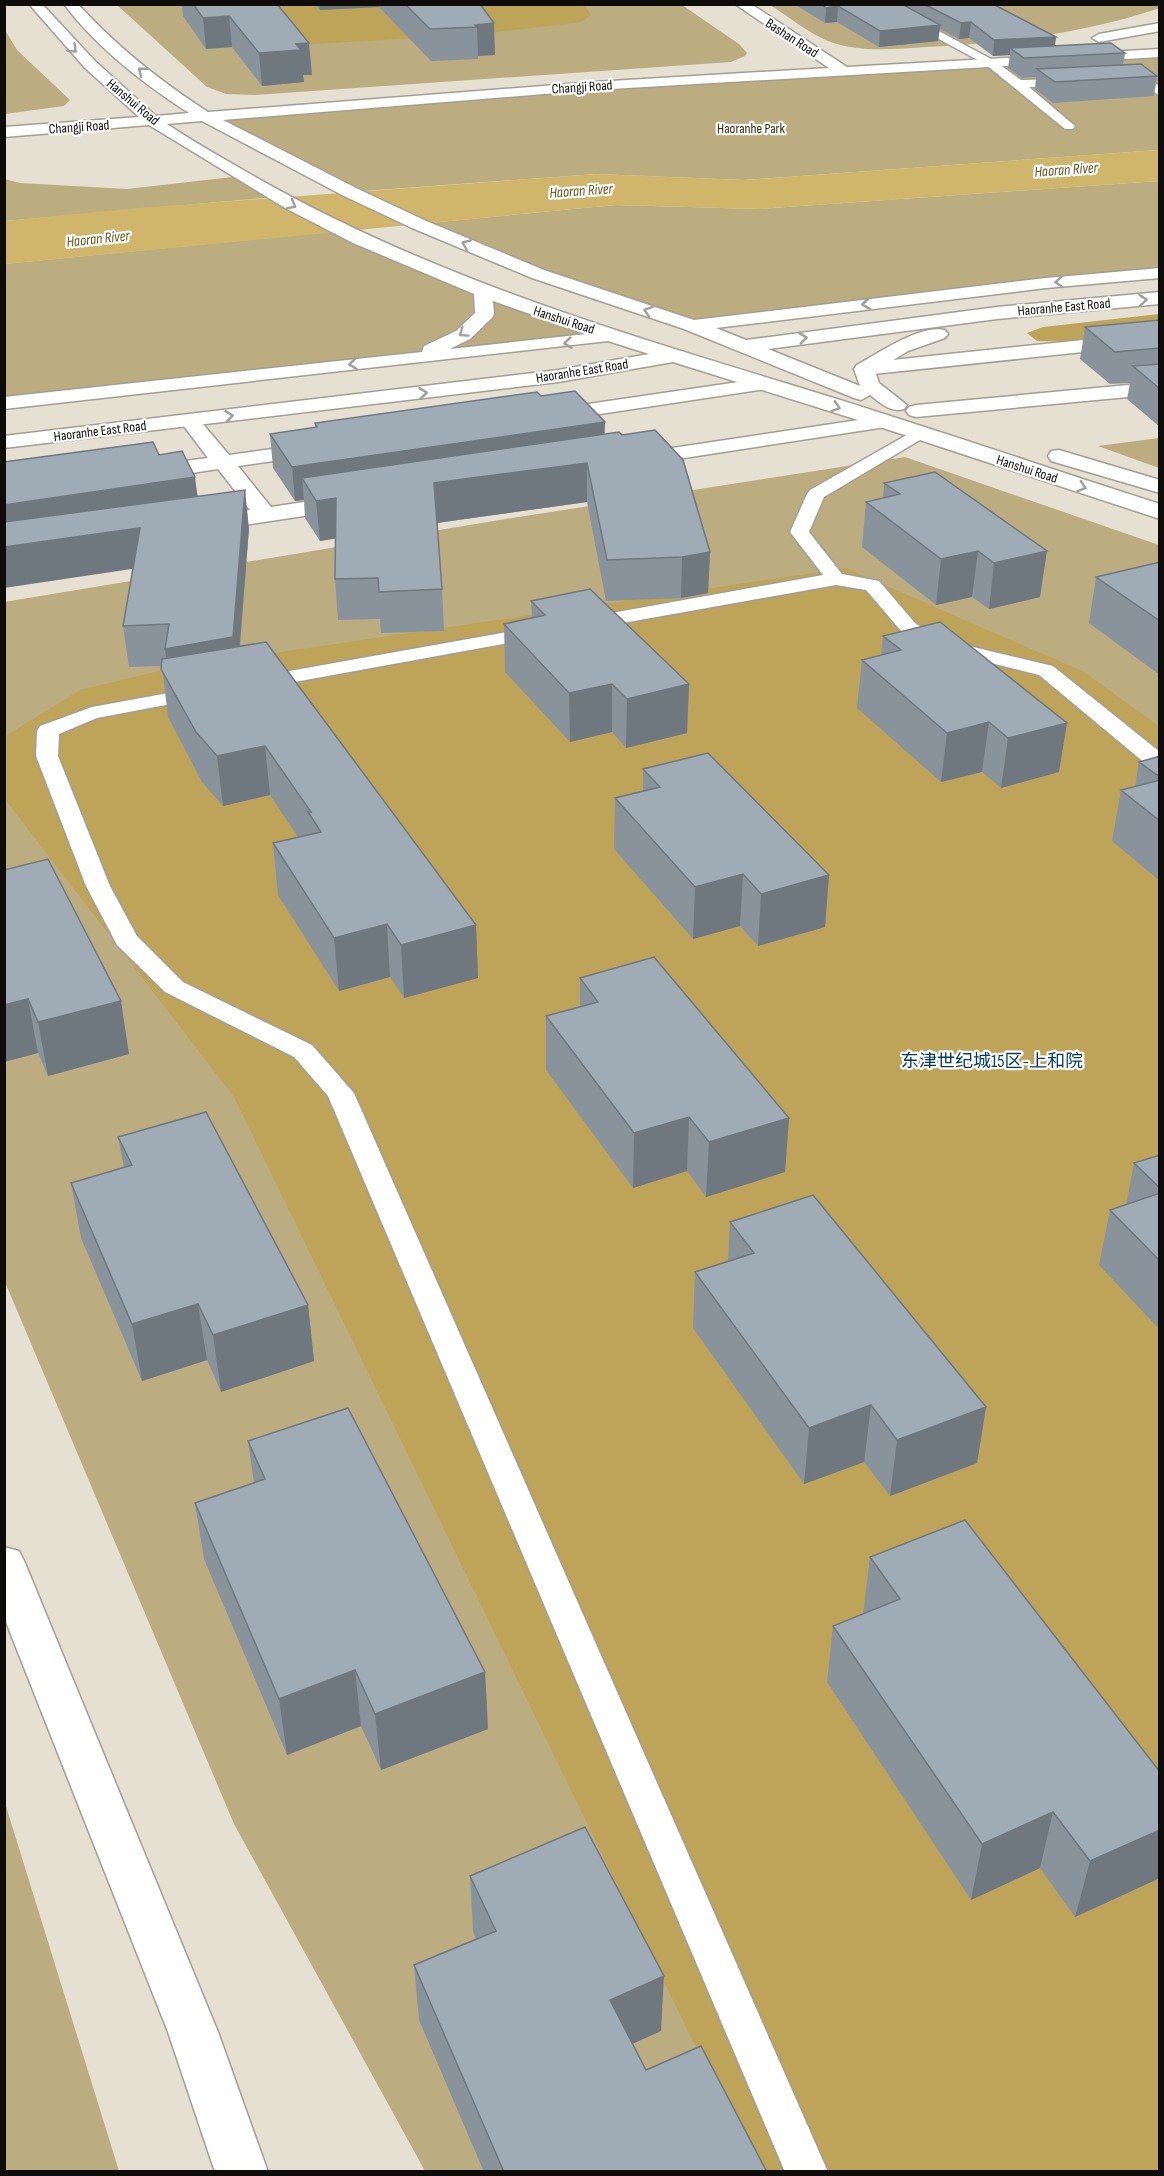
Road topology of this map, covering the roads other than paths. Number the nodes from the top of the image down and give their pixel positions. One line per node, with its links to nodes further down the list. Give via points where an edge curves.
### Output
1 (35, 4): 20 (main road, Hanshui Road, one-way to 20, via 114,97)
2 (70, 4): 17 (main road, Hanshui Road, one-way to 2, via 161,86 103,40)
3 (741, 4): 10 (main road, Bashan Road)
4 (879, 4): 9 (lane)
5 (1160, 27): 8 (main road)
6 (1160, 46): 8 (main road, Changji Road)
7 (1160, 52): 9 (main road, Changji Road)
8 (1010, 54): 9 (main road, Changji Road)
9 (984, 59): 10 (main road, Changji Road); 13 (lane)
10 (838, 67): 16 (main road, Changji Road); 18 (main road, Changji Road)
11 (1160, 77): 14 (lane, via 1134,78)
12 (1084, 81): 13 (lane)
13 (1018, 84): 24 (lane)
14 (1160, 92)
15 (222, 99): 16 (main road)
16 (269, 101): 17 (main road, Changji Road)
17 (197, 103): 20 (main road, Changji Road); 21 (main road, Hanshui Road)
18 (295, 108): 21 (main road, Changji Road); 27 (main road, via 250,129)
19 (92, 109): 22 (main road)
20 (148, 117): 21 (main road, Changji Road); 22 (main road, Changji Road); 25 (main road, Changji Road); 28 (main road, Hanshui Road)
21 (206, 117): 27 (main road, Hanshui Road)
22 (38, 120): 23 (main road, Changji Road)
23 (4, 123)
24 (1068, 126)
25 (73, 127): 26 (main road, Changji Road); 28 (main road, via 123,129)
26 (4, 132)
27 (253, 141): 33 (main road, Hanshui Road, one-way to 27, via 520,267 418,224)
28 (189, 143): 30 (main road, Hanshui Road, one-way to 30, via 339,231)
29 (1160, 273): 33 (main road, Haoranhe East Road, one-way to 33)
30 (483, 292): 34 (main road, Hanshui Road, via 558,320); 38 (main road, one-way to 38, via 485,314 463,335)
31 (1160, 298): 32 (main road, Haoranhe East Road, one-way to 31)
32 (997, 313): 36 (main road, Haoranhe East Road, one-way to 32); 39 (main road, via 901,347)
33 (691, 325): 34 (main road, Haoranhe East Road); 36 (main road, Hanshui Road)
34 (616, 336): 37 (main road, Hanshui Road); 38 (main road, Haoranhe East Road, one-way to 38)
35 (1160, 338): 39 (main road)
36 (746, 346): 37 (main road, Haoranhe East Road); 43 (main road, Hanshui Road)
37 (673, 356): 40 (main road, Hanshui Road); 45 (main road, Haoranhe East Road, one-way to 37, via 558,376)
38 (417, 357): 42 (main road, Haoranhe East Road, one-way to 42)
39 (864, 369): 43 (main road, via 870,386)
40 (765, 384): 43 (main road, Hanshui Road, one-way to 43); 44 (main road)
41 (1160, 388): 43 (main road)
42 (4, 403)
43 (900, 413): 46 (main road, Hanshui Road); 47 (main road, Hanshui Road); 52 (main road)
44 (529, 418)
45 (190, 421): 48 (main road, Haoranhe East Road); 51 (main road)
46 (970, 427)
47 (919, 434): 56 (main road, Hanshui Road, one-way to 56); 59 (lane, via 816,494 799,532)
48 (4, 442)
49 (341, 445): 51 (main road)
50 (1044, 451): 54 (main road, Hanshui Road)
51 (223, 462): 53 (main road); 57 (main road)
52 (608, 464)
53 (131, 475)
54 (1160, 487)
55 (372, 499): 57 (main road)
56 (1160, 512)
57 (266, 515): 58 (main road)
58 (183, 527)
59 (836, 579): 60 (lane, via 872,585 909,628 940,645 1046,670); 63 (lane, via 92,713 48,731 47,756 98,886 126,940 174,987 303,1051 340,1093)
60 (1160, 764)
61 (4, 1563): 62 (main road, via 193,2032)
62 (242, 2172)
63 (807, 2172)

